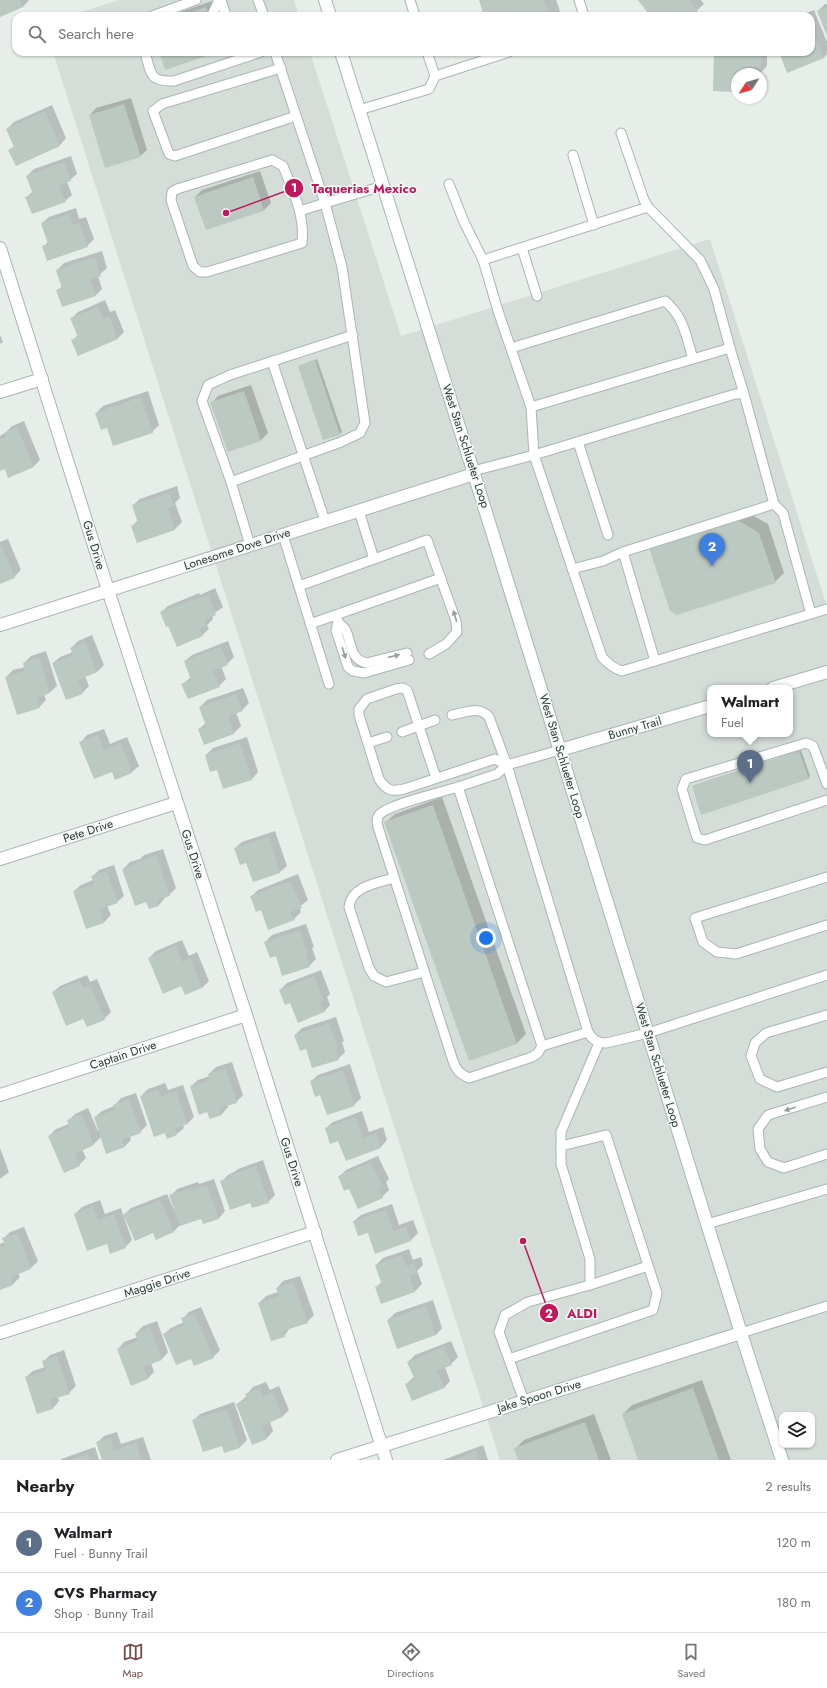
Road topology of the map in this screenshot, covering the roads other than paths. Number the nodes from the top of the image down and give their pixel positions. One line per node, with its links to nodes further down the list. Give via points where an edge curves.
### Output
1 (196, 0): 7 (lane)
2 (220, 0): 8 (lane); 9 (lane)
3 (258, 0): 10 (lane)
4 (325, 0): 11 (street)
5 (410, 0): 12 (lane)
6 (579, 0): 13 (lane)
7 (163, 12)
8 (214, 12)
9 (224, 12)
10 (262, 12)
11 (329, 12)
12 (414, 12)
13 (583, 12)
14 (146, 56): 15 (lane, via 152,75 161,82 174,81)
15 (236, 56)
16 (276, 56): 20 (lane)
17 (342, 56): 22 (street, West Stan Schlueter Loop)
18 (428, 56): 21 (lane)
19 (497, 56): 21 (lane)
20 (281, 68): 23 (lane); 23 (lane, via 162,104 153,111 169,154 175,156)
21 (435, 76): 22 (lane, via 429,88)
22 (359, 110): 27 (street, West Stan Schlueter Loop)
23 (296, 116): 28 (lane)
24 (622, 133): 29 (lane)
25 (573, 155): 31 (lane)
26 (449, 184): 34 (lane)
27 (383, 186): 28 (lane); 48 (street, West Stan Schlueter Loop)
28 (325, 203): 30 (lane); 36 (lane, via 342,267)
29 (648, 207): 31 (lane); 38 (lane, via 700,260 714,289)
30 (300, 211): 30 (lane, via 283,166 272,160 177,189 172,192 171,200 193,266 200,272 302,243)
31 (594, 224): 33 (lane)
32 (0, 248): 41 (street, Gus Drive)
33 (522, 248): 34 (lane); 35 (lane)
34 (483, 260): 37 (lane)
35 (537, 296)
36 (353, 335): 40 (lane); 47 (lane, via 365,423 360,433)
37 (510, 348): 39 (lane, via 665,301 681,320); 44 (lane)
38 (730, 348): 39 (lane); 43 (lane)
39 (693, 358): 44 (lane)
40 (272, 361): 47 (lane); 49 (lane, via 208,385 202,401)
41 (42, 379): 42 (street); 61 (street, Gus Drive)
42 (0, 392)
43 (744, 394): 45 (lane, via 735,394); 50 (lane)
44 (531, 407): 46 (lane)
45 (578, 442): 46 (lane); 54 (lane)
46 (534, 455): 48 (lane); 58 (lane)
47 (303, 456): 49 (lane); 52 (lane)
48 (474, 472): 51 (street, Lonesome Dove Drive); 80 (street, West Stan Schlueter Loop)
49 (231, 482): 55 (lane)
50 (774, 504): 56 (lane); 63 (lane, via 782,513)
51 (359, 511): 52 (street, Lonesome Dove Drive); 57 (lane)
52 (325, 522): 53 (street, Lonesome Dove Drive)
53 (283, 535): 55 (street, Lonesome Dove Drive); 60 (lane)
54 (608, 535)
55 (250, 545): 61 (street, Lonesome Dove Drive)
56 (623, 552): 58 (lane, via 603,561); 69 (lane)
57 (374, 559): 59 (lane, via 427,540); 60 (lane)
58 (572, 569): 69 (lane, via 606,663 622,671)
59 (441, 578): 64 (lane); 67 (lane, one-way to 59, via 442,646 457,632 456,621)
60 (299, 586): 65 (lane)
61 (108, 590): 66 (street, Lonesome Dove Drive); 86 (street, Gus Drive)
62 (827, 609): 63 (lane)
63 (811, 614): 69 (lane)
64 (337, 619): 65 (lane); 68 (lane, one-way to 68, via 336,630 348,667 353,672 364,673)
65 (310, 624): 71 (lane)
66 (0, 625)
67 (428, 651)
68 (408, 657)
69 (655, 661)
70 (827, 672): 72 (street)
71 (328, 684)
72 (783, 685)
73 (707, 707): 80 (street, Bunny Trail)
74 (452, 715): 81 (lane, via 480,710 485,712)
75 (435, 720): 76 (lane)
76 (419, 726): 77 (lane); 79 (lane, via 407,690 396,688 366,699 359,709); 82 (lane)
77 (402, 732)
78 (387, 737): 79 (lane)
79 (368, 743): 82 (lane, via 379,779 389,790 404,789)
80 (560, 750): 81 (lane); 96 (street, West Stan Schlueter Loop)
81 (507, 765): 82 (lane, via 495,759); 84 (lane, via 497,774); 95 (lane)
82 (436, 778)
83 (827, 784): 85 (lane, via 814,746 806,743 686,779 682,789 697,838 706,840)
84 (458, 787): 89 (lane, via 391,808 380,814 377,819 378,827); 98 (lane)
85 (827, 800)
86 (176, 803): 87 (street, Pete Drive); 93 (street, Gus Drive)
87 (0, 859)
88 (827, 877): 90 (lane, via 695,918 703,942 717,952 736,954)
89 (394, 878): 91 (lane); 91 (lane, via 358,891 350,901 349,907 374,976 386,982)
90 (827, 925)
91 (424, 972): 98 (lane, via 453,1061 461,1074 469,1078 474,1077 532,1057 538,1054)
92 (827, 975): 96 (lane)
93 (246, 1015): 100 (street, Captain Drive); 106 (street, Gus Drive)
94 (827, 1015): 99 (lane, via 766,1033 755,1043 751,1056 760,1079 777,1088)
95 (588, 1032): 97 (lane); 98 (lane)
96 (648, 1033): 97 (lane); 105 (street, West Stan Schlueter Loop)
97 (599, 1043): 102 (lane, via 561,1132)
98 (542, 1046)
99 (827, 1072)
100 (0, 1094)
101 (827, 1097): 103 (lane, one-way to 103, via 768,1115 758,1129 760,1149 768,1162 784,1168)
102 (561, 1146): 107 (lane, via 606,1135); 108 (lane, via 561,1164 590,1259)
103 (827, 1154)
104 (827, 1189): 105 (lane)
105 (707, 1224): 111 (street, West Stan Schlueter Loop)
106 (314, 1232): 110 (street, Maggie Drive); 114 (street, Gus Drive)
107 (648, 1266): 108 (lane); 112 (lane, via 657,1293 653,1310)
108 (590, 1285): 112 (lane, via 528,1302 505,1315 499,1332)
109 (827, 1306): 111 (lane)
110 (0, 1333)
111 (740, 1333): 113 (street, Jake Spoon Drive); 117 (street, West Stan Schlueter Loop)
112 (509, 1359): 113 (lane)
113 (524, 1401): 114 (street, Jake Spoon Drive)
114 (381, 1446): 115 (street, Jake Spoon Drive); 116 (street, Gus Drive)
115 (337, 1460)
116 (386, 1460)
117 (782, 1460)

